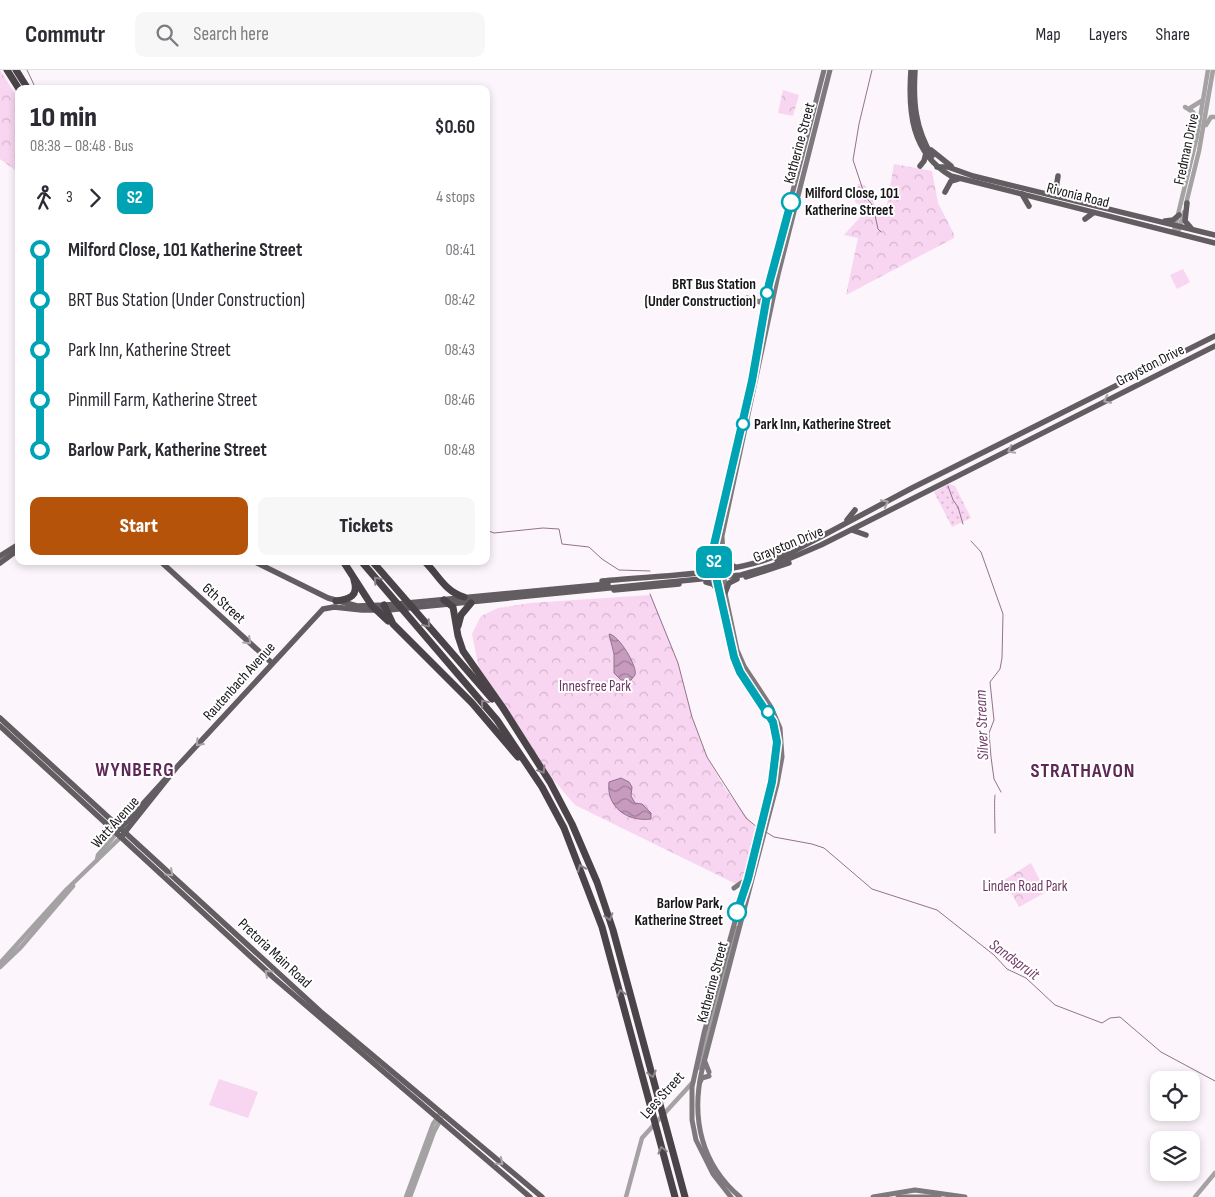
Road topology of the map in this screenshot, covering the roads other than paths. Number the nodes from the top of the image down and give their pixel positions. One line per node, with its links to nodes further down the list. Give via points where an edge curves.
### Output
1 (7, 70): 8 (highway)
2 (16, 70): 9 (highway)
3 (827, 70): 35 (main road, Katherine Street, via 806,138); 47 (main road, Katherine Street, via 725,512)
4 (911, 70): 15 (main road, Rivonia Road, via 911,118)
5 (915, 70): 14 (main road, via 914,110)
6 (1208, 70): 10 (street, Fredman Drive)
7 (1213, 70): 13 (street, Fredman Drive)
8 (16, 85)
9 (25, 85)
10 (1203, 99): 12 (street, Fredman Drive); 12 (street, via 1187,107 1196,114)
11 (1215, 117): 13 (street, via 1207,122)
12 (1199, 124): 28 (street, Fredman Drive)
13 (1202, 136): 24 (street, Fredman Drive)
14 (926, 145): 17 (main road); 18 (main road)
15 (926, 153): 16 (main road); 17 (main road, Rivonia Road)
16 (920, 166)
17 (937, 167): 18 (main road, Rivonia Road); 20 (main road, Rivonia Road)
18 (956, 169): 23 (main road, Rivonia Road)
19 (1058, 176): 23 (main road, via 1056,191)
20 (958, 179): 21 (main road, via 951,181); 22 (main road, Rivonia Road)
21 (945, 192)
22 (1022, 194): 25 (main road); 26 (main road, Rivonia Road)
23 (1069, 200): 27 (main road, Rivonia Road)
24 (1186, 203): 31 (street, Fredman Drive); 32 (main road, via 1185,221)
25 (1029, 206)
26 (1093, 213): 27 (main road, Rivonia Road); 29 (main road)
27 (1119, 215): 30 (main road, Rivonia Road); 31 (main road, Rivonia Road)
28 (1178, 215): 30 (main road, via 1173,220); 31 (street, Fredman Drive)
29 (1085, 219)
30 (1160, 222): 31 (main road, Rivonia Road)
31 (1177, 229): 32 (main road, Rivonia Road); 34 (main road, Rivonia Road)
32 (1196, 230): 33 (main road, Rivonia Road)
33 (1215, 235)
34 (1215, 243)
35 (767, 296): 36 (main road, via 760,302); 43 (main road, Katherine Street, via 751,389)
36 (747, 298)
37 (1215, 336): 41 (main road, Grayston Drive, one-way to 37)
38 (1215, 346): 40 (main road, Grayston Drive, one-way to 40)
39 (854, 510): 41 (main road, via 848,520)
40 (852, 530): 42 (main road); 45 (main road, Grayston Drive)
41 (827, 534): 44 (main road, Grayston Drive)
42 (866, 534)
43 (714, 545): 60 (main road, Katherine Street); 61 (main road, via 708,566)
44 (803, 546): 50 (main road, Grayston Drive); 58 (main road)
45 (821, 546): 50 (main road, Grayston Drive); 63 (main road, via 781,566)
46 (15, 547): 49 (main road)
47 (722, 548): 58 (main road, via 726,562); 59 (main road, Katherine Street)
48 (15, 552): 51 (main road)
49 (0, 556)
50 (785, 558): 67 (main road, Grayston Drive, via 740,571); 68 (main road, Grayston Drive, via 741,575)
51 (0, 563)
52 (164, 565): 79 (main road, 6th Street, one-way to 79)
53 (261, 565): 70 (main road, Grayston Drive)
54 (346, 565): 62 (highway)
55 (364, 565): 84 (highway, one-way to 55, via 497,720)
56 (375, 565): 82 (highway, one-way to 82)
57 (427, 565): 66 (highway)
58 (737, 567): 59 (main road)
59 (723, 569): 60 (main road); 64 (main road, Katherine Street)
60 (715, 570): 61 (main road); 64 (main road, Katherine Street)
61 (672, 574): 67 (main road)
62 (353, 576): 72 (highway, via 354,595); 77 (highway)
63 (737, 579): 64 (main road); 69 (main road, via 729,583)
64 (720, 580): 65 (main road); 69 (main road, Katherine Street)
65 (706, 582): 68 (main road); 69 (main road)
66 (442, 585): 71 (highway); 73 (highway)
67 (518, 592): 71 (main road, Grayston Drive)
68 (567, 593): 74 (main road, Grayston Drive)
69 (722, 593): 86 (main road, Katherine Street, via 740,658 771,707 781,735 781,768)
70 (316, 594): 72 (main road, Grayston Drive); 76 (main road)
71 (464, 597): 73 (main road, Grayston Drive)
72 (336, 601): 77 (main road, Grayston Drive)
73 (444, 602): 75 (highway); 77 (main road, Grayston Drive)
74 (471, 603): 75 (main road, Grayston Drive); 78 (highway, via 459,619 458,632)
75 (452, 605): 78 (highway)
76 (326, 608): 77 (main road, Grayston Drive); 79 (main road, Rautenbach Avenue, via 314,616)
77 (382, 608): 84 (highway, via 393,624 485,717)
78 (463, 651): 82 (highway)
79 (272, 663): 83 (main road, Rautenbach Avenue, one-way to 83)
80 (0, 718): 85 (main road, Pretoria Main Road)
81 (0, 726): 85 (main road, Pretoria Main Road)
82 (516, 729): 104 (highway, one-way to 104, via 572,824 608,913)
83 (172, 773): 85 (main road, Watt Avenue, via 165,777)
84 (542, 787): 103 (highway, one-way to 84, via 593,899 564,828)
85 (121, 833): 88 (street, Watt Avenue); 95 (main road, Pretoria Main Road)
86 (761, 836): 87 (main road, Katherine Street); 93 (main road, Katherine Street)
87 (748, 879): 89 (main road); 90 (main road, Katherine Street)
88 (73, 885): 91 (street, Watt Avenue); 92 (street, Watt Avenue)
89 (734, 888)
90 (744, 893): 102 (street, Lees Street, via 695,1077 642,1138); 105 (main road, Katherine Street, via 695,1068 691,1101 693,1129 701,1151 718,1183)
91 (0, 963)
92 (0, 968)
93 (705, 1056): 94 (main road, Katherine Street); 94 (main road, via 709,1074)
94 (699, 1082): 106 (main road, Katherine Street, via 697,1116 703,1145 716,1171)
95 (441, 1116): 98 (street, via 433,1124); 99 (street); 100 (main road, Pretoria Main Road); 101 (main road, Pretoria Main Road, one-way to 101)
96 (1215, 1173): 110 (street)
97 (960, 1196): 107 (main road, via 915,1190)
98 (406, 1197)
99 (410, 1197)
100 (530, 1197)
101 (542, 1197)
102 (626, 1197)
103 (675, 1197)
104 (685, 1197)
105 (731, 1197)
106 (740, 1197)
107 (873, 1197)
108 (898, 1197): 109 (main road)
109 (938, 1197)
110 (1195, 1197)

